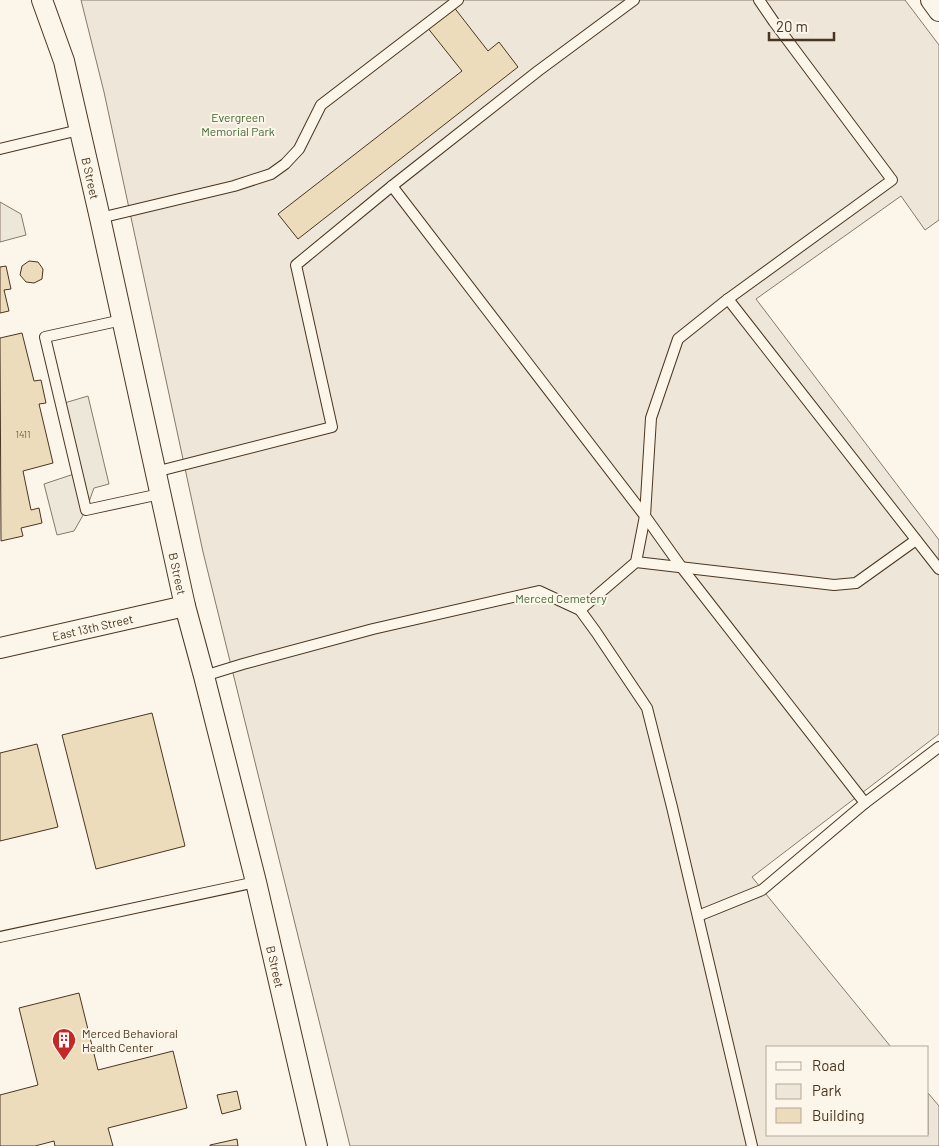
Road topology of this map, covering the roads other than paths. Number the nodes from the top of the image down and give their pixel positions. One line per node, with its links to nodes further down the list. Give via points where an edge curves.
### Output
1 (42, 0): 7 (street, B Street, via 64,61)
2 (458, 0): 10 (lane, via 321,105 299,149 271,174)
3 (634, 0): 9 (lane)
4 (759, 0): 11 (lane, via 892,180)
5 (931, 0): 6 (street)
6 (939, 11)
7 (79, 130): 8 (lane); 10 (street, B Street)
8 (0, 149)
9 (392, 186): 13 (lane, via 296,265 332,427); 15 (lane)
10 (100, 218): 12 (street, B Street)
11 (728, 299): 15 (lane, via 678,339 651,418); 16 (lane)
12 (122, 320): 13 (street, B Street); 14 (lane, via 45,338 86,510)
13 (155, 472): 14 (street, B Street)
14 (160, 494): 20 (street, B Street)
15 (646, 516): 17 (lane); 18 (lane)
16 (916, 540): 18 (lane, via 856,583 834,585); 19 (lane)
17 (636, 562): 18 (lane); 21 (lane)
18 (682, 568): 25 (lane)
19 (939, 569)
20 (185, 606): 22 (street, East 13th Street); 23 (street, B Street)
21 (580, 610): 23 (lane, via 539,591 373,630); 27 (lane, via 647,708)
22 (0, 648)
23 (204, 676): 26 (street, B Street)
24 (939, 747): 25 (lane)
25 (865, 804): 27 (lane, via 762,890)
26 (256, 882): 28 (lane); 29 (street, B Street)
27 (698, 916): 30 (lane)
28 (0, 937)
29 (317, 1146)
30 (752, 1146)

